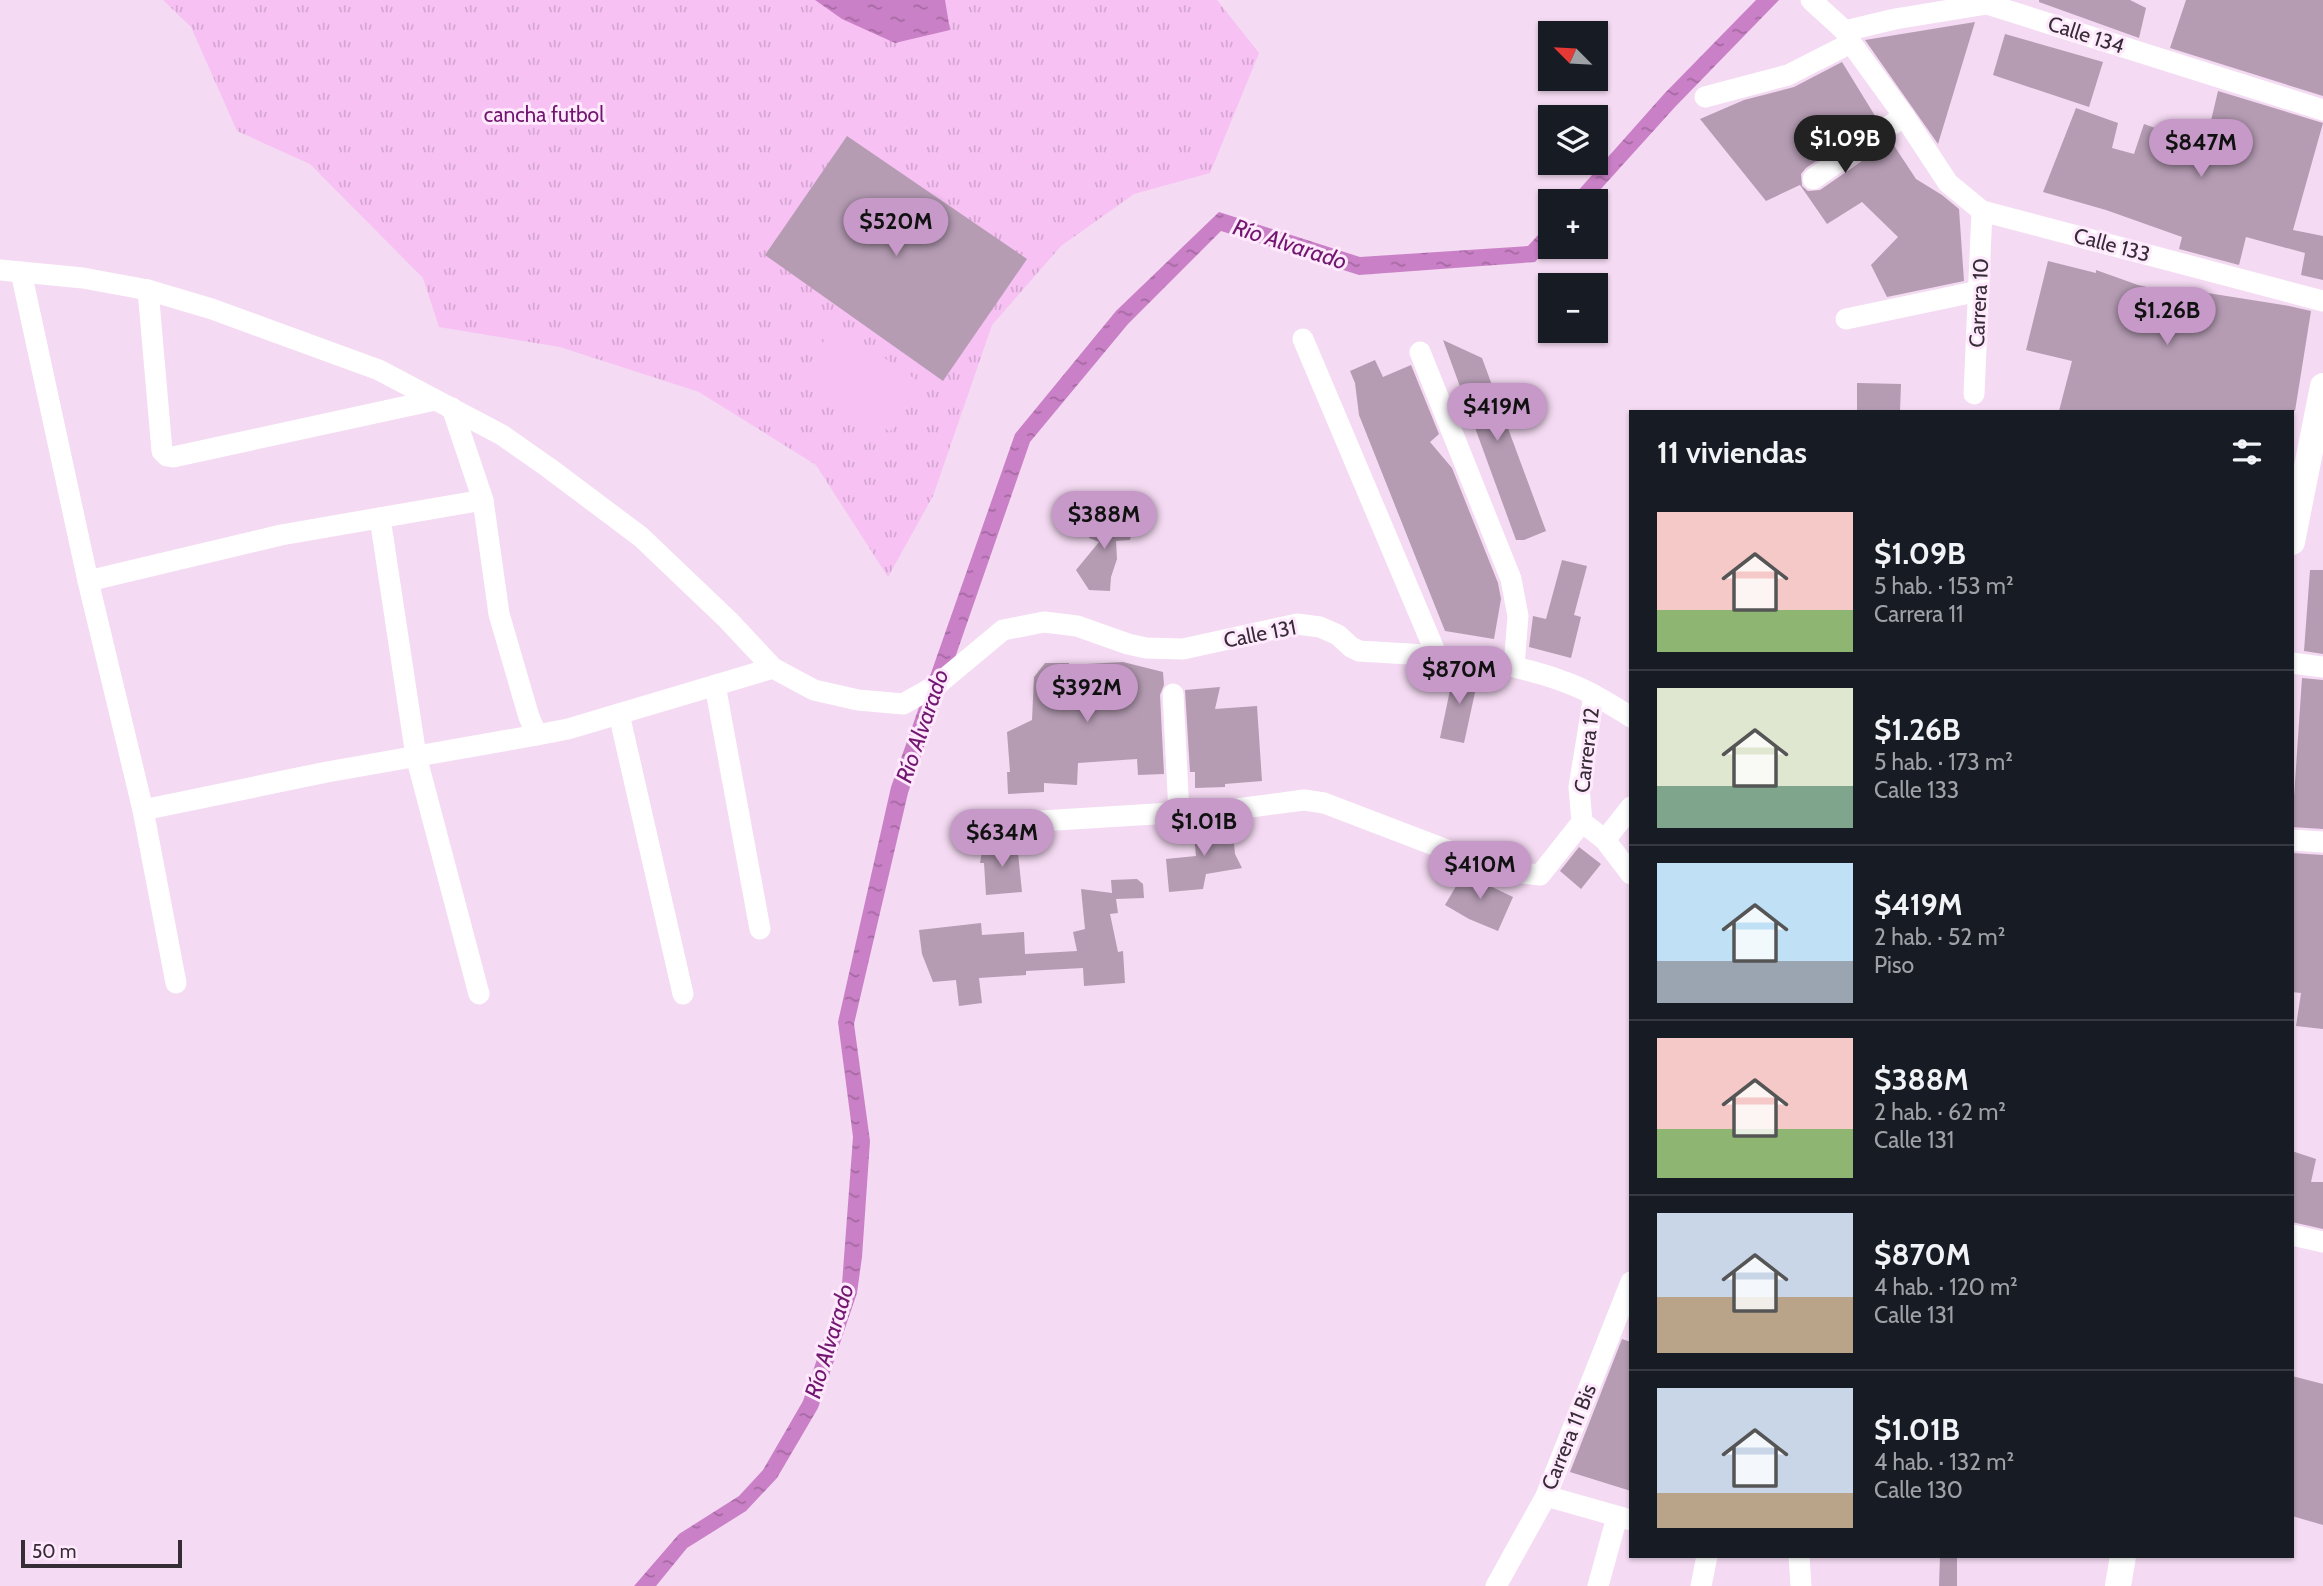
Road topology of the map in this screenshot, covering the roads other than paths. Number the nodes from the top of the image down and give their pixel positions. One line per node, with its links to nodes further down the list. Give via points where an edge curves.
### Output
1 (1811, 0): 3 (street)
2 (2017, 6): 3 (street, Calle 134, via 1987,4 1895,19); 5 (street, Calle 134)
3 (1848, 37): 4 (street, Calle 134, via 1788,75); 6 (street)
4 (1705, 97)
5 (2323, 110)
6 (1904, 116): 7 (street); 8 (street, via 1948,183)
7 (1813, 179)
8 (1982, 211): 11 (street, Carrera 10); 12 (street, Calle 133)
9 (10, 271): 10 (street, Calle 131); 22 (street)
10 (148, 290): 18 (street, Calle 131, via 379,370); 18 (street, via 162,450 167,456)
11 (1979, 291): 13 (street); 17 (street, Carrera 10)
12 (2323, 301)
13 (1846, 319)
14 (1303, 340): 23 (street)
15 (1420, 352): 25 (street, via 1511,579 1518,616)
16 (2323, 386): 21 (street)
17 (1974, 394)
18 (443, 404): 19 (street); 27 (street, Calle 131, via 502,435 641,537)
19 (483, 500): 20 (street); 33 (street, via 499,614)
20 (380, 518): 22 (street, via 281,535); 34 (street)
21 (2294, 535)
22 (88, 581): 35 (street)
23 (1437, 656): 25 (street, Calle 131); 27 (street, Calle 131, via 1359,651 1320,627 1297,624 1183,649 1146,648 1077,626 1044,622 1003,630 937,685 903,704 814,690)
24 (2294, 663): 26 (street)
25 (1514, 667): 30 (street, Calle 131, via 1565,681)
26 (2323, 667)
27 (773, 668): 28 (street)
28 (715, 685): 31 (street); 44 (street)
29 (1173, 694): 37 (street)
30 (1594, 695): 32 (street, Calle 131); 38 (street, Carrera 12, via 1579,787)
31 (619, 714): 33 (street); 47 (street)
32 (1629, 716)
33 (537, 735): 34 (street)
34 (416, 756): 35 (street); 46 (street)
35 (143, 810): 45 (street)
36 (1629, 810): 40 (street)
37 (1179, 813): 38 (street, Carrera 12, via 1304,800 1324,803 1502,871 1540,875); 39 (street)
38 (1582, 822): 40 (street)
39 (976, 825)
40 (1605, 840): 43 (street)
41 (2294, 840): 42 (street)
42 (2323, 842)
43 (1629, 871)
44 (760, 929)
45 (176, 983)
46 (479, 994)
47 (683, 994)
48 (2294, 1235): 49 (street)
49 (2323, 1242)
50 (1629, 1287): 51 (street, Carrera 11 Bis)
51 (1546, 1496): 52 (street); 56 (street, Carrera 11 Bis)
52 (1624, 1519): 57 (street)
53 (1707, 1558): 58 (street)
54 (1799, 1558): 59 (street)
55 (2123, 1558): 60 (street)
56 (1496, 1586)
57 (1598, 1586)
58 (1701, 1586)
59 (1801, 1586)
60 (2118, 1586)

